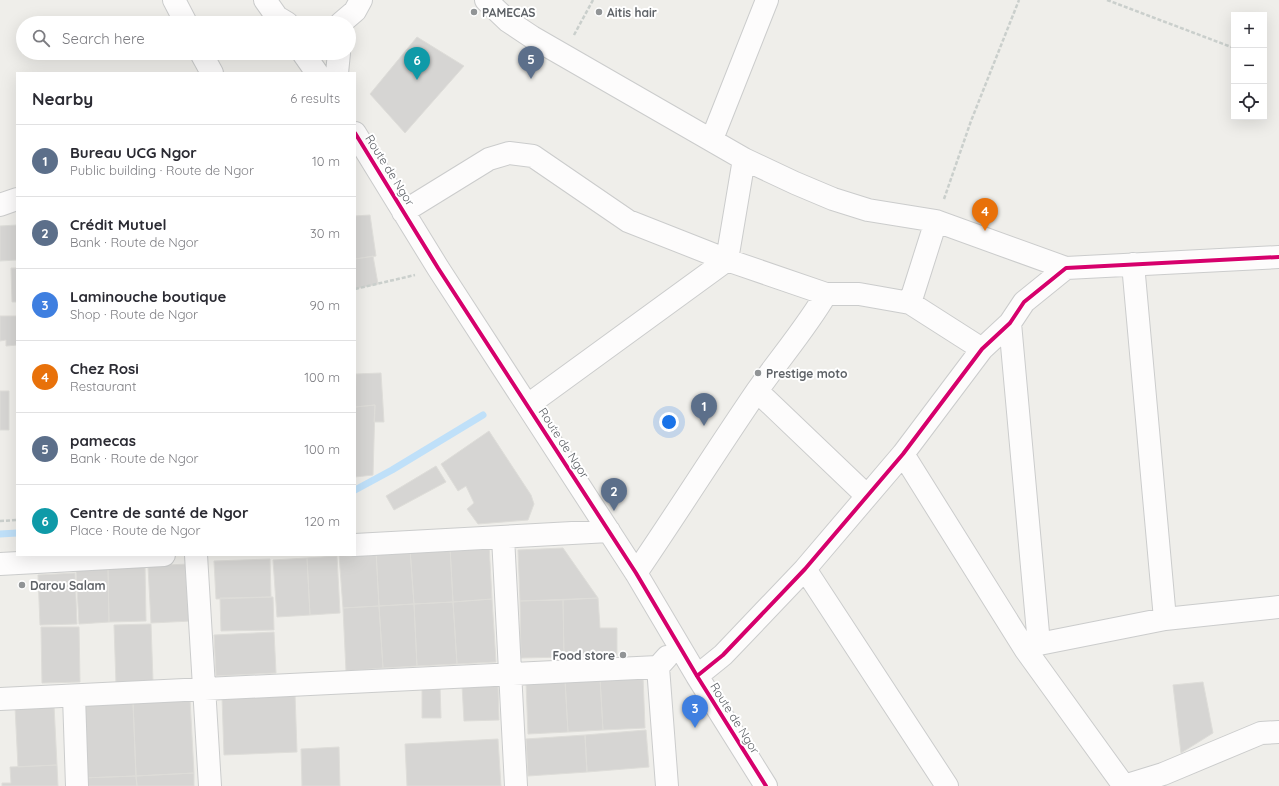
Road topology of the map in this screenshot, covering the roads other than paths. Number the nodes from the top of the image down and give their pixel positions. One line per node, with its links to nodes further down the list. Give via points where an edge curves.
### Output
1 (174, 0): 4 (street)
2 (486, 0): 11 (street, via 532,37)
3 (767, 0): 11 (street)
4 (182, 16)
5 (205, 60): 8 (street)
6 (308, 60): 9 (street)
7 (338, 60): 10 (street)
8 (211, 72)
9 (316, 72)
10 (337, 72)
11 (712, 139): 13 (street)
12 (357, 140): 16 (street, Route de Ngor)
13 (744, 159): 17 (street, via 794,183 868,210); 19 (street)
14 (16, 199): 15 (street)
15 (0, 205)
16 (403, 212): 19 (street, via 489,159 510,153 533,156 628,222); 27 (street, Route de Ngor)
17 (936, 221): 21 (street); 23 (street)
18 (1279, 257): 20 (street)
19 (727, 260): 22 (street); 27 (street)
20 (1133, 264): 21 (street); 39 (street)
21 (1066, 268): 24 (street, via 1024,302)
22 (826, 294): 23 (street, via 859,294); 26 (street)
23 (910, 303): 25 (street)
24 (1010, 323): 25 (street); 41 (street)
25 (982, 349): 28 (street)
26 (758, 391): 29 (street); 37 (street)
27 (528, 405): 30 (street, Route de Ngor)
28 (902, 454): 29 (street); 41 (street)
29 (867, 496): 36 (street)
30 (609, 531): 31 (street); 37 (street, Route de Ngor)
31 (502, 537): 32 (street); 43 (street)
32 (356, 545)
33 (116, 556): 35 (street)
34 (196, 556): 45 (street)
35 (0, 564)
36 (805, 569): 44 (street, via 723,655); 55 (street)
37 (636, 573): 40 (street, Route de Ngor)
38 (1279, 607): 39 (street)
39 (1165, 619): 41 (street)
40 (678, 643): 42 (street); 44 (street, Route de Ngor)
41 (1032, 647): 56 (street)
42 (658, 667): 43 (street); 53 (street)
43 (510, 674): 45 (street); 52 (street)
44 (697, 676): 54 (street, Route de Ngor)
45 (205, 689): 46 (street); 51 (street)
46 (74, 696): 47 (street); 50 (street)
47 (0, 699)
48 (1279, 732): 49 (street, via 1261,733)
49 (1166, 780): 56 (street)
50 (77, 786)
51 (210, 786)
52 (516, 786)
53 (667, 786)
54 (766, 786)
55 (947, 786)
56 (1124, 786)

